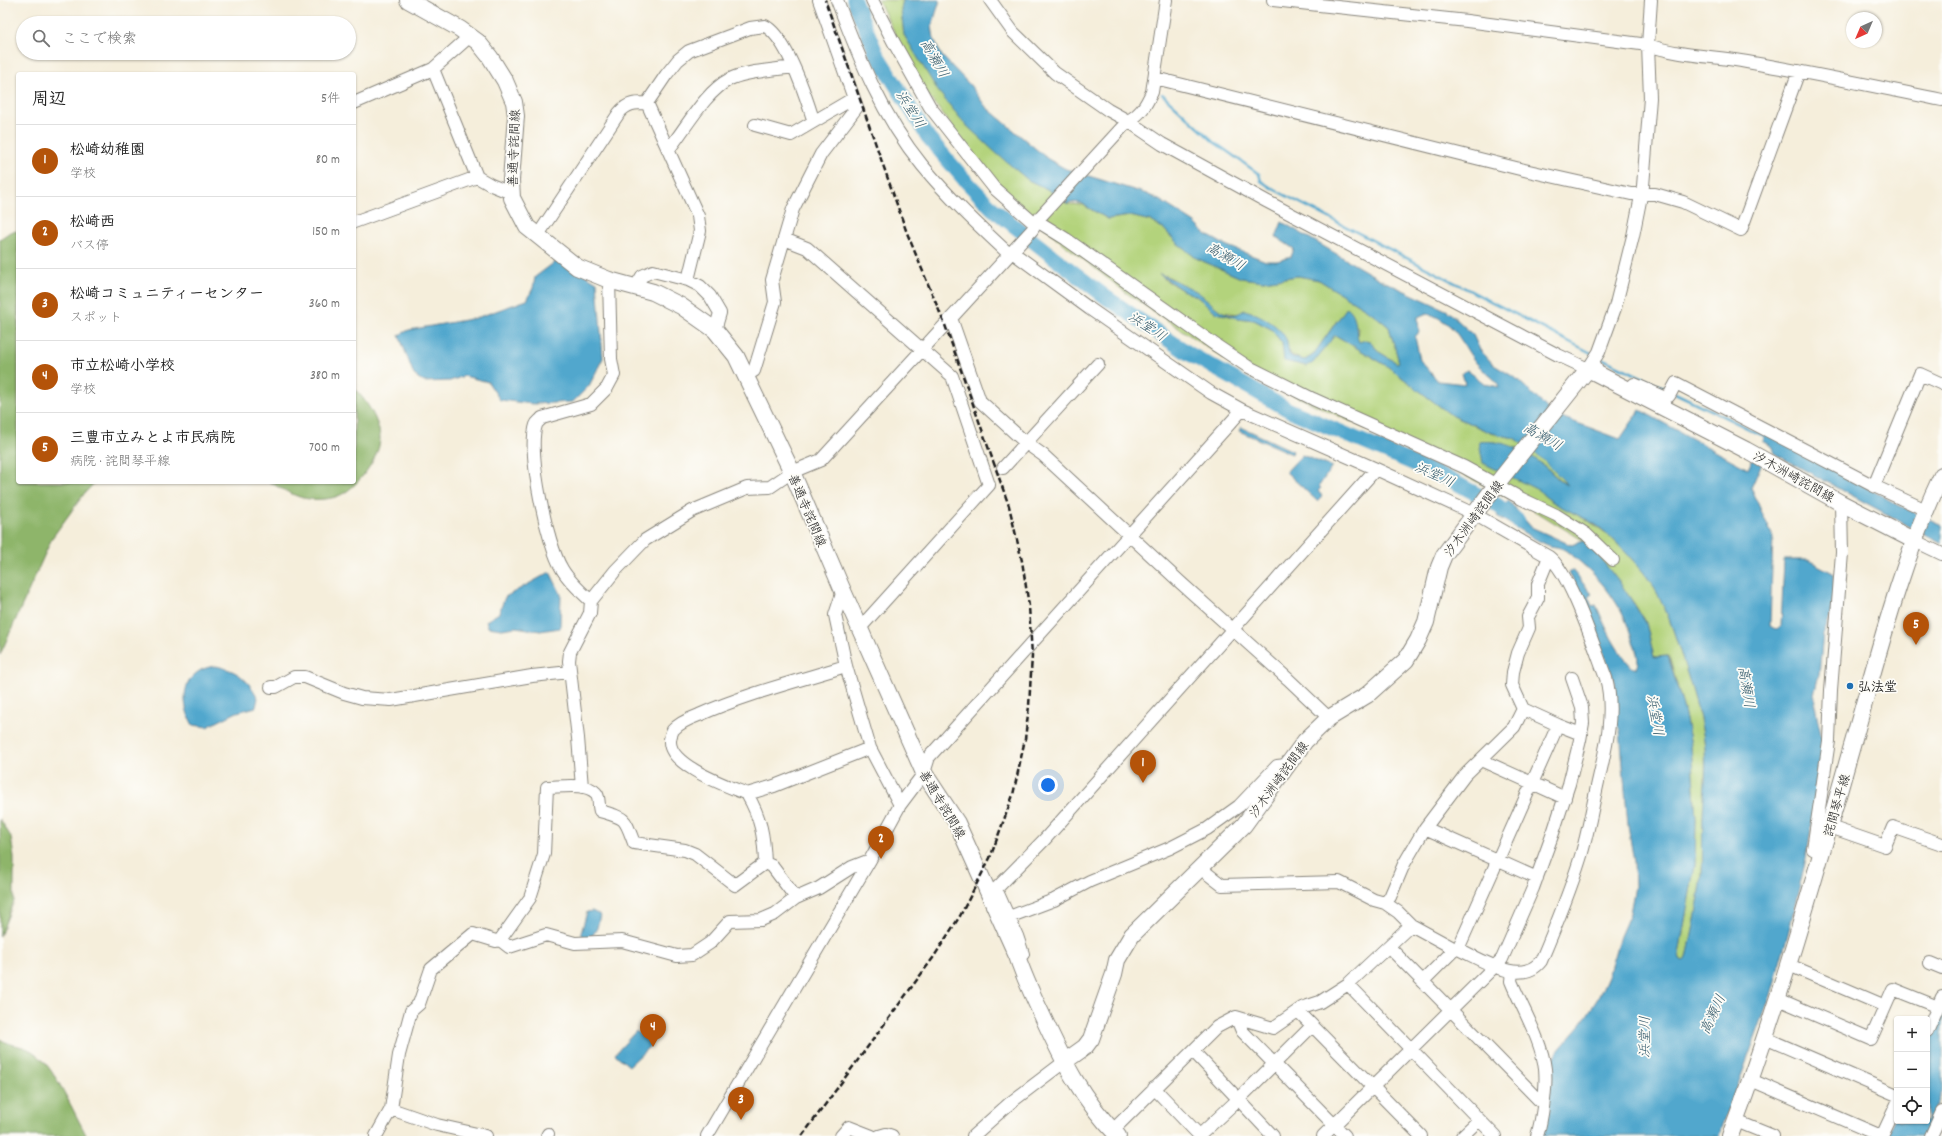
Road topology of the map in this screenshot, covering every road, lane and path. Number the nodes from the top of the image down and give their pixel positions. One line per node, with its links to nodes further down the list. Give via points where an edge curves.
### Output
1 (408, 0): 9 (main road, 善通寺詫間線, via 460,29)
2 (819, 0): 15 (street)
3 (837, 0): 30 (street, via 854,48 872,85 908,145 960,208)
4 (872, 0): 27 (street, via 930,107 994,188)
5 (990, 0): 20 (street, via 1013,32 1055,73)
6 (1166, 0): 14 (street)
7 (1273, 0): 10 (street, via 1475,22)
8 (1651, 0): 10 (street)
9 (469, 37): 12 (street); 25 (main road, 善通寺詫間線, via 478,42 490,57 514,102 516,116)
10 (1648, 45): 13 (street, via 1663,50 1729,58); 24 (street, via 1650,98)
11 (793, 67): 18 (street, via 776,35 769,28 759,26 689,50 666,75); 19 (street, via 800,79); 22 (street, via 738,76 721,85 700,107)
12 (433, 69): 17 (street); 23 (street)
13 (1799, 71): 16 (street); 24 (street, via 1740,230 1683,202)
14 (1155, 78): 20 (street, via 1146,105 1138,115); 24 (street, via 1520,169 1631,194)
15 (854, 98): 21 (street, via 792,135); 29 (street, via 857,107 821,154 793,209)
16 (1942, 100)
17 (356, 102)
18 (647, 103): 22 (street); 28 (street, via 631,103 618,112)
19 (812, 116)
20 (1127, 122): 27 (street); 37 (street, via 1162,144 1298,218 1558,355)
21 (755, 125)
22 (669, 149): 32 (street, via 698,216 700,231)
23 (477, 177): 25 (street); 26 (street)
24 (1642, 190): 37 (street, via 1615,308)
25 (511, 193): 28 (main road, 善通寺詫間線, via 527,227)
26 (356, 221)
27 (1036, 223): 30 (street); 47 (street, via 1066,239 1247,366 1313,399 1464,467)
28 (538, 235): 31 (main road, 善通寺詫間線, via 577,267)
29 (784, 239): 36 (street, via 807,248); 39 (street, via 772,280 775,302 754,371)
30 (1010, 253): 34 (street); 41 (street, via 1173,368)
31 (609, 280): 33 (main road, 善通寺詫間線); 58 (street, via 611,359 614,375 607,388 590,404 542,418 537,423 534,435 541,500 553,548 562,569)
32 (688, 280): 33 (street, via 653,271 642,276); 35 (street, via 700,286 710,296 720,313)
33 (636, 286): 35 (main road, 善通寺詫間線, via 681,306)
34 (951, 318): 36 (street); 42 (street, via 980,401)
35 (714, 330): 39 (main road, 善通寺詫間線, via 736,356)
36 (922, 350): 45 (street, via 821,460); 59 (street, via 952,376 989,485)
37 (1592, 363): 47 (main road, 汐木洲崎詫間線); 48 (street, via 1664,397 1672,391 1676,383); 49 (main road, 汐木洲崎詫間線)
38 (1098, 364): 42 (street)
39 (745, 374): 45 (main road, 善通寺詫間線)
40 (1942, 384): 48 (street, via 1920,374)
41 (1242, 410): 44 (street); 52 (street)
42 (1026, 443): 43 (street); 52 (street, via 1043,455)
43 (1002, 468)
44 (1376, 469): 51 (street); 60 (street)
45 (792, 472): 57 (main road, 善通寺詫間線); 58 (street, via 770,486 747,488 692,511 645,540)
46 (1942, 475): 50 (main road, 詫間琴平線)
47 (1496, 486): 51 (main road, 汐木洲崎詫間線); 56 (street, via 1570,523)
48 (1874, 486): 50 (street)
49 (1841, 503): 53 (main road, 汐木洲崎詫間線); 81 (street, via 1842,553 1829,741 1813,848)
50 (1925, 512): 53 (main road, 詫間琴平線)
51 (1474, 514): 55 (street); 66 (main road, 汐木洲崎詫間線, via 1454,540 1439,566 1426,622 1406,660 1367,695)
52 (1130, 536): 60 (street); 72 (street, via 929,757)
53 (1914, 537): 54 (street); 78 (main road, 詫間琴平線)
54 (1942, 554)
55 (1549, 557): 65 (street, via 1538,584 1538,598 1528,617 1528,628 1513,672 1512,685); 98 (street, via 1554,560 1567,582 1606,678 1610,694 1610,722 1580,859 1552,936 1536,968 1528,972)
56 (1613, 560)
57 (843, 591): 59 (main road, 善通寺詫間線); 61 (street, via 835,615)
58 (591, 601): 62 (street, via 590,614 570,652)
59 (860, 628): 72 (main road, 善通寺詫間線)
60 (1232, 630): 66 (street); 89 (street, via 1045,839 996,889)
61 (846, 666): 69 (street); 75 (street, via 748,696 686,720 673,730 670,742 682,761 698,774)
62 (570, 672): 64 (street, via 391,700 344,694 305,677 294,677); 74 (street)
63 (1572, 678): 68 (street, via 1582,707)
64 (271, 687)
65 (1523, 709): 67 (street); 70 (street, via 1514,727)
66 (1329, 718): 71 (main road, 汐木洲崎詫間線, via 1304,741)
67 (1558, 725): 68 (street); 73 (street)
68 (1581, 734): 76 (street)
69 (870, 748): 75 (street); 77 (street)
70 (1481, 760): 73 (street); 79 (street, via 1465,776)
71 (1286, 765): 85 (main road, 汐木洲崎詫間線, via 1244,825); 89 (street, via 1277,766 1239,806 1207,829 1170,848 1090,881 1054,900)
72 (924, 773): 77 (street); 101 (main road, 善通寺詫間線, via 957,822)
73 (1532, 784): 76 (street); 83 (street)
74 (582, 787): 84 (street, via 596,793 600,811 625,820 634,843 685,850 695,854 736,885); 91 (street, via 547,788 544,854 530,898)
75 (747, 794): 84 (street, via 760,820)
76 (1565, 798): 86 (street)
77 (900, 805): 82 (street)
78 (1830, 827): 80 (street, via 1886,846 1893,827); 81 (main road, 詫間琴平線)
79 (1425, 828): 83 (street); 88 (street)
80 (1942, 844)
81 (1822, 854): 95 (main road, 詫間琴平線)
82 (870, 860): 87 (street); 130 (street)
83 (1498, 860): 86 (street); 93 (street)
84 (766, 863): 87 (street, via 772,866)
85 (1200, 868): 88 (street, via 1222,885 1339,882); 113 (main road, 汐木洲崎詫間線, via 1128,941 1118,960 1091,1039 1085,1047)
86 (1537, 878): 96 (street, via 1502,959)
87 (796, 898): 91 (street, via 775,914 762,920 730,921 710,943 692,955 677,956 622,941 575,942 546,935 509,947)
88 (1385, 903): 90 (street)
89 (1009, 917): 101 (street, via 1024,957)
90 (1411, 925): 92 (street); 93 (street)
91 (500, 940): 121 (street, via 473,934 431,969 419,1004 411,1011 407,1022 398,1055)
92 (1389, 947): 99 (street); 100 (street)
93 (1456, 949): 96 (street); 99 (street)
94 (1930, 963): 97 (street)
95 (1788, 965): 102 (main road, 詫間琴平線); 104 (street)
96 (1495, 966): 98 (street); 105 (street)
97 (1942, 968)
98 (1512, 972): 120 (street, via 1511,981 1538,1043 1545,1070)
99 (1423, 981): 105 (street)
100 (1348, 984): 106 (street, via 1320,1002); 111 (street)
101 (1028, 985): 113 (main road, 善通寺詫間線)
102 (1778, 999): 104 (street, via 1871,1039); 110 (main road, 詫間琴平線)
103 (1940, 1002): 104 (street, via 1893,988); 108 (street)
104 (1885, 1006)
105 (1451, 1010): 111 (street); 120 (street)
106 (1298, 1011): 107 (street, via 1272,1028); 109 (street)
107 (1236, 1017): 112 (street, via 1217,1028); 114 (street, via 1242,1031)
108 (1930, 1025)
109 (1312, 1026): 114 (street); 116 (street)
110 (1766, 1038): 115 (main road, 詫間琴平線); 118 (street)
111 (1412, 1050): 116 (street); 124 (street)
112 (1193, 1051): 117 (street); 119 (street)
113 (1064, 1062): 127 (main road, 善通寺詫間線, via 1082,1092); 134 (street, via 1010,1103)
114 (1274, 1063): 119 (street); 126 (street)
115 (1751, 1080): 125 (main road, 詫間琴平線); 145 (street)
116 (1373, 1087): 126 (street); 139 (street)
117 (1154, 1088): 127 (street); 135 (street)
118 (1894, 1094)
119 (1239, 1099): 135 (street); 136 (street)
120 (1543, 1104): 142 (street)
121 (391, 1109): 128 (street); 129 (street, via 437,1125)
122 (1894, 1110): 145 (street)
123 (1942, 1112): 146 (street)
124 (1479, 1120): 140 (street); 141 (street)
125 (1736, 1121): 143 (main road, 詫間琴平線); 144 (street)
126 (1335, 1125): 137 (street); 138 (street)
127 (1116, 1133)
128 (376, 1136)
129 (486, 1136)
130 (707, 1136)
131 (841, 1136): 132 (street, via 849,1127)
132 (871, 1136): 133 (street)
133 (892, 1136)
134 (974, 1136)
135 (1200, 1136)
136 (1273, 1136)
137 (1323, 1136)
138 (1345, 1136)
139 (1421, 1136)
140 (1462, 1136)
141 (1495, 1136)
142 (1537, 1136)
143 (1730, 1136)
144 (1773, 1136)
145 (1881, 1136)
146 (1932, 1136)

